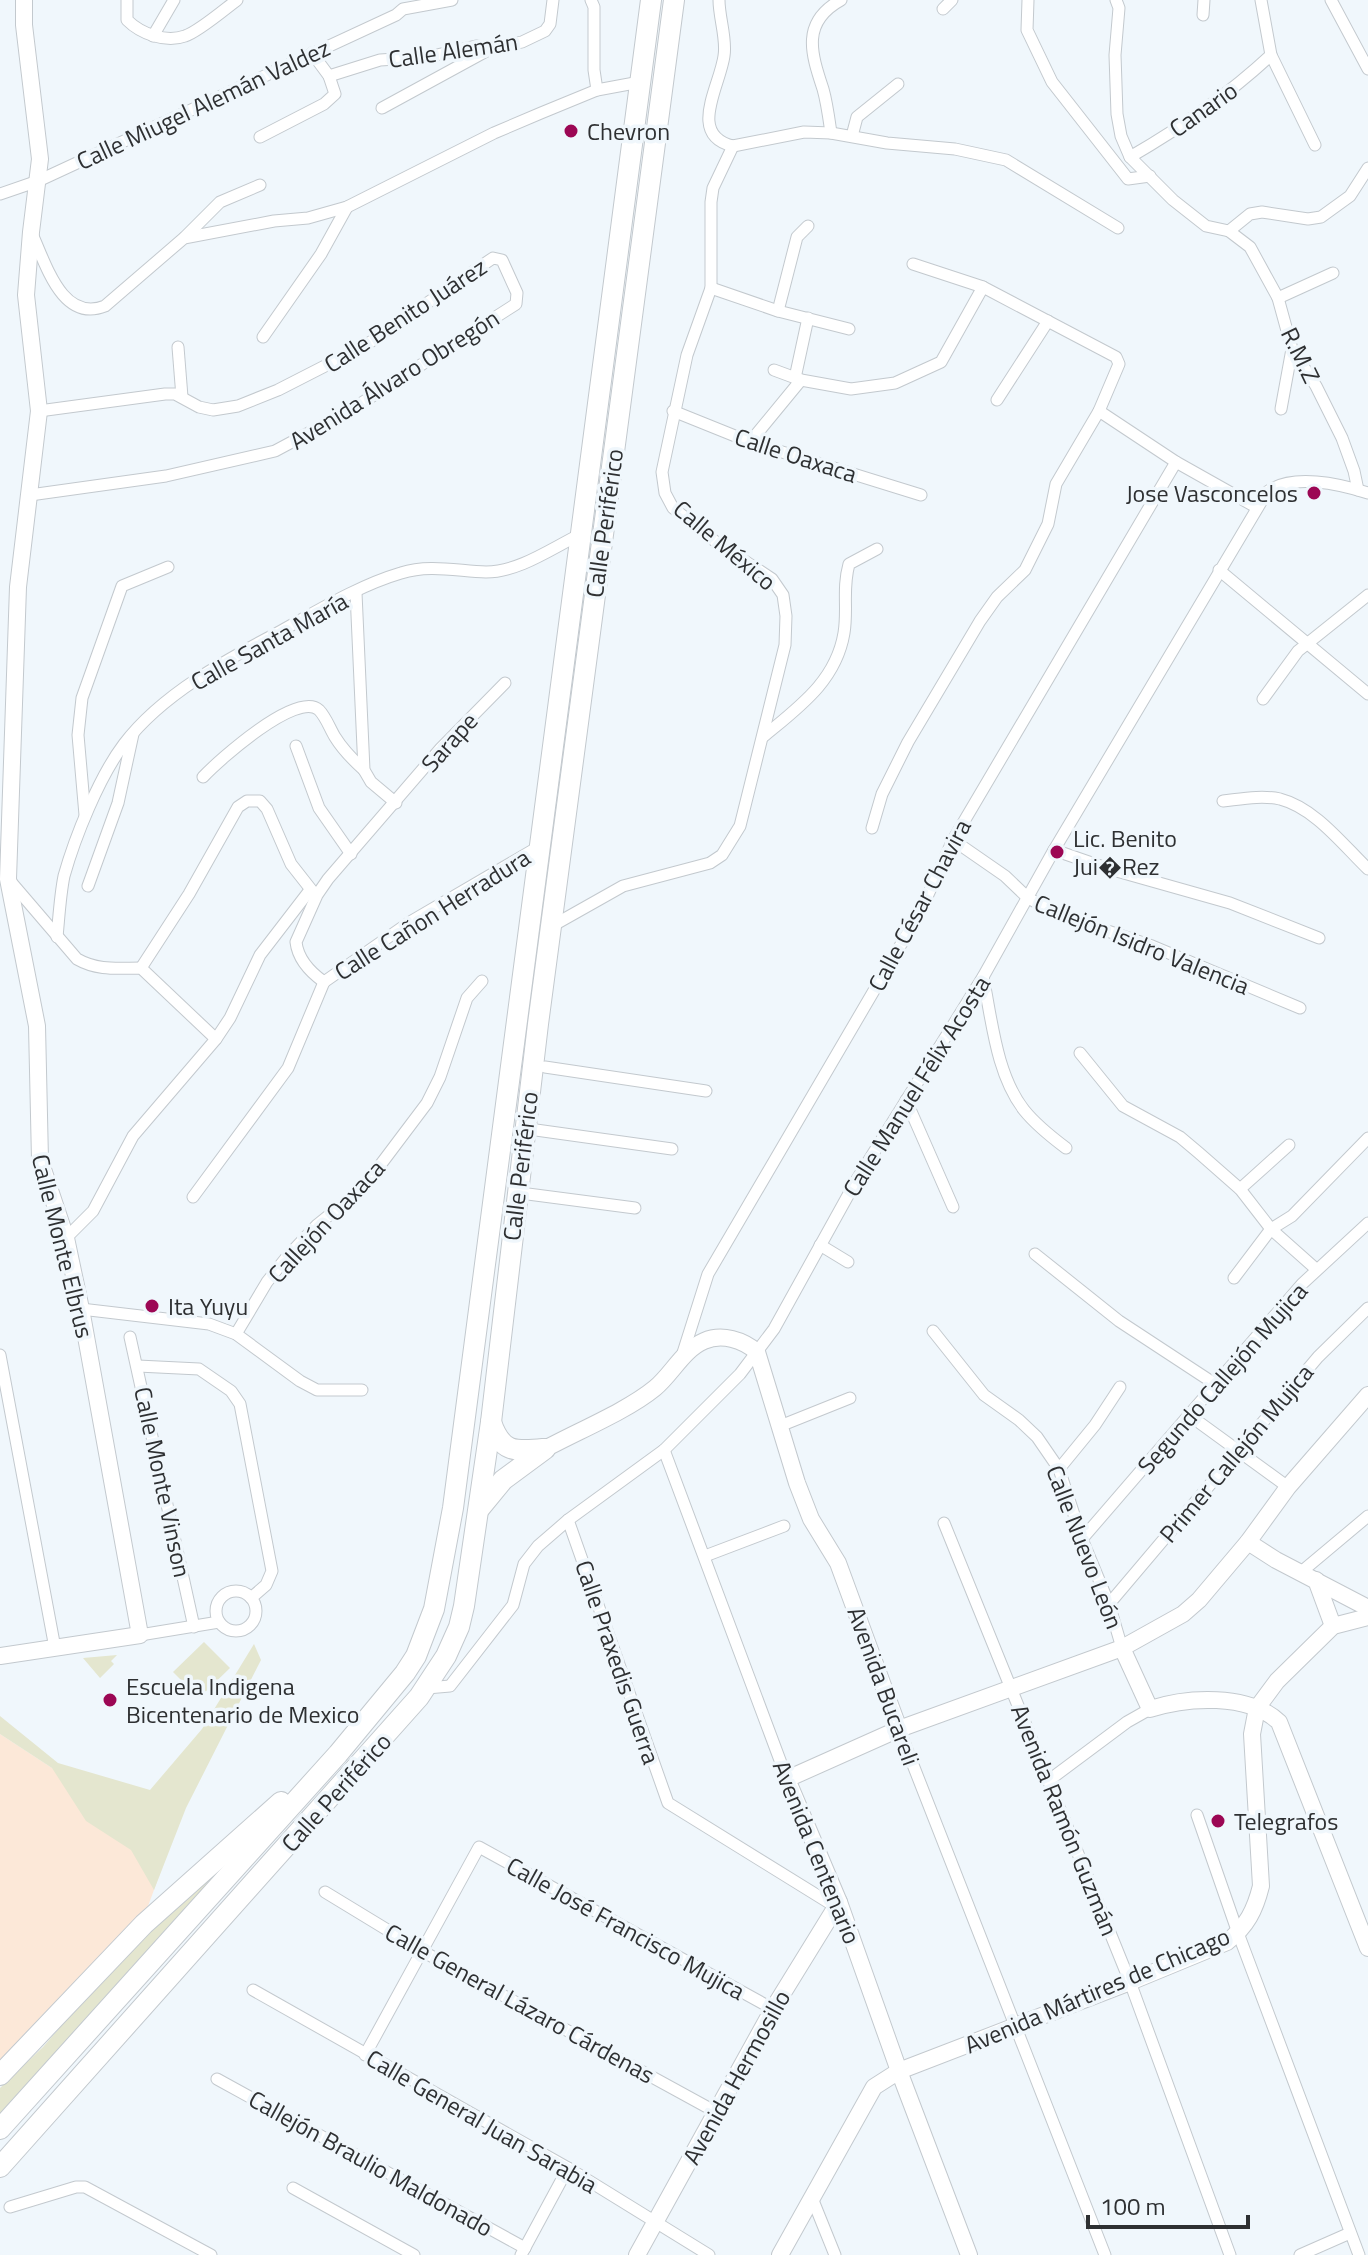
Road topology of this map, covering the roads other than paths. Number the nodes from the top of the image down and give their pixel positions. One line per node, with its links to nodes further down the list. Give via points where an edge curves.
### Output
1 (24, 0): 37 (street, Calle Monte Elbrus, via 39,136)
2 (127, 0): 19 (street, via 127,20)
3 (174, 0): 19 (street)
4 (237, 0): 19 (street, via 185,36)
5 (452, 0): 17 (street, Calle Miugel Alemán Valdez)
6 (553, 0): 20 (street, Calle Alemán, via 550,24 539,35)
7 (591, 0): 27 (street)
8 (651, 0): 25 (highway, Calle Periférico)
9 (674, 0): 101 (highway, Calle Periférico)
10 (719, 0): 33 (street, via 725,54 708,124 714,137)
11 (841, 0): 29 (street, via 824,13 813,34)
12 (1028, 0): 36 (street, via 1027,30 1052,82 1128,179)
13 (1204, 0): 18 (street)
14 (1261, 0): 22 (street)
15 (1331, 0): 23 (street)
16 (1118, 3): 34 (street, via 1117,114)
17 (403, 4): 21 (street, Calle Miugel Alemán Valdez, via 396,15)
18 (1203, 15)
19 (153, 36)
20 (492, 48): 24 (street, Calle Alemán, via 380,60); 28 (street)
21 (312, 53): 24 (street); 37 (street, Calle Miugel Alemán Valdez)
22 (1271, 55): 32 (street); 34 (street, Canario, via 1186,124)
23 (1368, 69)
24 (329, 76): 31 (street, via 335,94 324,104)
25 (640, 82): 27 (street); 73 (highway, Calle Periférico)
26 (898, 84): 30 (street, via 857,117)
27 (597, 90): 40 (street, via 494,133)
28 (382, 108)
29 (831, 133): 30 (street); 33 (street, via 804,132)
30 (852, 136): 42 (street, via 1006,160)
31 (260, 137)
32 (1315, 145)
33 (733, 146): 49 (street, Calle México, via 713,188)
34 (1130, 157): 36 (street)
35 (1368, 168): 43 (street, via 1350,196 1321,217 1262,212 1250,214)
36 (1150, 176): 43 (street, via 1206,226)
37 (38, 181): 39 (street, Calle Miugel Alemán Valdez); 44 (street, Calle Monte Elbrus)
38 (260, 185): 45 (street, via 220,202)
39 (0, 194)
40 (347, 207): 45 (street); 56 (street)
41 (808, 226): 52 (street, via 797,237)
42 (1118, 228)
43 (1229, 231): 51 (street, R.M.Z, via 1250,247)
44 (31, 232): 45 (street, via 61,293 70,303 93,311); 64 (street, Calle Monte Elbrus, via 26,295)
45 (184, 238)
46 (913, 264): 48 (street)
47 (1333, 273): 51 (street)
48 (983, 287): 54 (street); 60 (street, via 941,362 882,386 851,389)
49 (711, 288): 52 (street); 65 (street, Calle México)
50 (518, 298): 61 (street, Calle Benito Juárez, via 502,260 493,258 366,345 278,390 213,410); 70 (street, Avenida Álvaro Obregón, via 372,396 275,451 166,476)
51 (1278, 298): 58 (street, R.M.Z)
52 (778, 311): 53 (street)
53 (808, 318): 55 (street); 60 (street)
54 (1048, 321): 62 (street); 66 (street, via 1118,360)
55 (849, 329)
56 (263, 337)
57 (178, 347): 61 (street)
58 (1292, 349): 63 (street); 69 (street, R.M.Z, via 1342,438)
59 (774, 370): 60 (street)
60 (798, 379): 67 (street)
61 (182, 397): 64 (street, Calle Benito Juárez, via 165,394)
62 (997, 400)
63 (1281, 409)
64 (39, 411): 70 (street, Calle Monte Elbrus)
65 (673, 411): 67 (street, Calle Oaxaca); 84 (street, Calle México, via 662,472 673,508 772,579 783,595 785,645)
66 (1099, 411): 68 (street); 91 (street, via 1056,484 1048,524 1025,570 980,621 908,742)
67 (750, 442): 71 (street, Calle Oaxaca)
68 (1176, 462): 72 (street); 92 (street, Calle César Chavira)
69 (1363, 491): 72 (street, Calle Manuel Félix Acosta, via 1290,481 1275,485)
70 (30, 495): 97 (street, Calle Monte Elbrus, via 18,587)
71 (921, 495)
72 (1256, 507): 76 (street, Calle Manuel Félix Acosta)
73 (582, 533): 77 (street, Calle Santa María, via 503,570 415,569); 93 (highway, Calle Periférico)
74 (877, 549): 84 (street, via 849,564 844,633 823,683)
75 (168, 567): 90 (street, via 122,586 86,682 78,735)
76 (1219, 570): 79 (street); 94 (street, Calle Manuel Félix Acosta)
77 (356, 593): 83 (street, Calle Santa María, via 207,672); 86 (street)
78 (1368, 595): 79 (street)
79 (1307, 644): 81 (street); 82 (street)
80 (505, 683): 89 (street, Sarape)
81 (1368, 694)
82 (1263, 699)
83 (133, 734): 90 (street, Calle Santa María); 98 (street, via 118,803)
84 (764, 736): 101 (street, Calle México, via 740,826 722,855 710,863 623,886)
85 (296, 746): 95 (street, via 319,808)
86 (364, 770): 87 (street, via 345,752 319,711 309,707 258,730); 89 (street)
87 (203, 777)
88 (1223, 801): 96 (street, via 1253,797 1298,806)
89 (396, 803): 95 (street, Sarape)
90 (86, 817): 102 (street, Calle Santa María, via 63,879)
91 (872, 828)
92 (953, 840): 100 (street, Callejón Isidro Valencia); 141 (street, Calle César Chavira, via 920,912 708,1274)
93 (540, 846): 107 (street, Calle Cañon Herradura, via 410,922); 182 (highway, Calle Periférico, via 453,1508 434,1609 405,1673)
94 (1054, 850): 100 (street, Calle Manuel Félix Acosta); 103 (street, via 1230,903)
95 (351, 854): 99 (street, Sarape)
96 (1368, 869)
97 (8, 879): 102 (street); 127 (street, Calle Monte Elbrus, via 37,1026 40,1160)
98 (88, 886)
99 (314, 892): 104 (street, via 291,864 267,809 260,801 247,801); 107 (street, via 297,951); 110 (street, via 260,955)
100 (1028, 898): 105 (street, Calle Manuel Félix Acosta); 108 (street, Callejón Isidro Valencia, via 1081,924 1152,946)
101 (551, 926): 109 (highway, Calle Periférico)
102 (57, 937): 104 (street, via 90,966)
103 (1319, 938)
104 (141, 968): 110 (street)
105 (983, 977): 114 (street, Calle Manuel Félix Acosta); 118 (street, via 1002,1067 1021,1107)
106 (482, 981): 137 (street, Callejón Oaxaca, via 467,998 427,1103 363,1188 286,1258)
107 (324, 982): 122 (street, via 288,1068)
108 (1300, 1008)
109 (538, 1024): 112 (highway, via 546,1041); 132 (highway, Calle Periférico)
110 (216, 1039): 127 (street, via 133,1136 93,1211)
111 (1080, 1053): 120 (street, via 1123,1106 1180,1137)
112 (545, 1067): 113 (street); 115 (highway)
113 (706, 1091)
114 (906, 1100): 123 (street); 128 (street, Calle Manuel Félix Acosta)
115 (536, 1130): 119 (street); 121 (highway)
116 (1368, 1138): 126 (street, via 1292,1216)
117 (1289, 1145): 120 (street)
118 (1066, 1148)
119 (672, 1149)
120 (1240, 1189): 126 (street)
121 (528, 1194): 124 (street); 132 (highway, via 521,1252)
122 (193, 1197)
123 (953, 1207)
124 (635, 1208)
125 (1368, 1223): 131 (street, Segundo Callejón Mujica)
126 (1271, 1229): 131 (street); 133 (street)
127 (66, 1238): 135 (street, Calle Monte Elbrus)
128 (820, 1245): 130 (street); 139 (street, Calle Manuel Félix Acosta, via 790,1304)
129 (1035, 1254): 143 (street, via 1119,1321)
130 (848, 1262)
131 (1316, 1269): 143 (street, Segundo Callejón Mujica)
132 (507, 1270): 149 (highway, Calle Periférico)
133 (1234, 1278)
134 (1368, 1308): 153 (street, Primer Callejón Mujica)
135 (81, 1309): 137 (street, via 209,1324); 173 (street, Calle Monte Elbrus)
136 (933, 1331): 154 (street, Calle Nuevo León, via 967,1377 1037,1437)
137 (236, 1334): 145 (street, via 317,1390)
138 (130, 1337): 142 (street, Calle Monte Vinson)
139 (757, 1352): 141 (street, via 726,1337 712,1338); 150 (street, Avenida Bucareli); 152 (street, Calle Manuel Félix Acosta)
140 (0, 1355): 174 (street)
141 (682, 1358): 151 (street, via 639,1399)
142 (138, 1366): 166 (street, via 199,1369 231,1391 240,1404 272,1562 270,1579); 172 (street, Calle Monte Vinson)
143 (1215, 1384): 148 (street, Segundo Callejón Mujica)
144 (1120, 1387): 154 (street)
145 (362, 1390)
146 (1368, 1395): 155 (street)
147 (850, 1398): 150 (street)
148 (1189, 1415): 153 (street); 161 (street, Segundo Callejón Mujica)
149 (491, 1422): 151 (highway, via 497,1439 509,1449); 156 (highway, Calle Periférico)
150 (780, 1426): 181 (street, Avenida Bucareli, via 804,1503 838,1563)
151 (545, 1449): 156 (highway, via 495,1487)
152 (664, 1450): 158 (street, Calle Manuel Félix Acosta); 163 (street, Avenida Centenario)
153 (1236, 1452): 155 (street); 167 (street, Primer Callejón Mujica)
154 (1059, 1469): 161 (street, Calle Nuevo León)
155 (1288, 1487): 162 (street)
156 (478, 1511): 177 (highway, Calle Periférico, via 462,1618)
157 (1368, 1516): 164 (street)
158 (568, 1520): 177 (street, Calle Manuel Félix Acosta, via 530,1555 513,1605 450,1686); 187 (street, Calle Praxedis Guerra, via 668,1803)
159 (944, 1523): 178 (street, Avenida Ramón Guzmán)
160 (784, 1526): 163 (street)
161 (1082, 1539): 167 (street, Calle Nuevo León)
162 (1248, 1542): 164 (street); 175 (street, via 1183,1614)
163 (705, 1556): 183 (street, Avenida Centenario)
164 (1300, 1573): 165 (street)
165 (1316, 1580): 168 (street); 171 (street)
166 (251, 1598): 170 (street, via 240,1591 227,1593 218,1603); 170 (street, via 256,1616 248,1627 230,1630)
167 (1109, 1604): 175 (street, Calle Nuevo León)
168 (1368, 1608)
169 (1368, 1617): 171 (street)
170 (219, 1622): 172 (street)
171 (1333, 1626): 179 (street)
172 (194, 1627): 173 (street)
173 (140, 1635): 174 (street)
174 (55, 1648): 176 (street)
175 (1122, 1648): 178 (street); 180 (street, Calle Nuevo León)
176 (0, 1656)
177 (427, 1688): 201 (highway, Calle Periférico)
178 (1012, 1689): 181 (street); 184 (street, Avenida Ramón Guzmán)
179 (1257, 1708): 180 (street, via 1192,1699); 188 (street, Avenida Mártires de Chicago, via 1252,1734 1261,1886 1255,1910); 189 (street, via 1283,1728)
180 (1150, 1709): 184 (street)
181 (899, 1729): 183 (street); 194 (street, Avenida Bucareli)
182 (324, 1770): 197 (highway, via 144,1924); 200 (highway, Calle Periférico)
183 (787, 1779): 187 (street, Avenida Centenario)
184 (1048, 1781): 191 (street, Avenida Ramón Guzmán)
185 (1197, 1815): 188 (street)
186 (325, 1892): 190 (street, Calle General Lázaro Cárdenas)
187 (838, 1904): 193 (street, Avenida Hermosillo); 196 (street, Avenida Centenario)
188 (1238, 1933): 191 (street, Avenida Mártires de Chicago); 207 (street)
189 (1368, 1948)
190 (422, 1951): 193 (street, Calle José Francisco Mujica, via 479,1847); 195 (street); 199 (street, Calle General Lázaro Cárdenas)
191 (1130, 1982): 194 (street, Avenida Mártires de Chicago); 217 (street, Avenida Ramón Guzmán)
192 (253, 1990): 195 (street, Calle General Juan Sarabia)
193 (773, 2009): 199 (street, Avenida Hermosillo)
194 (1013, 2026): 196 (street, Avenida Mártires de Chicago); 216 (street, Avenida Bucareli)
195 (365, 2055): 202 (street, Calle General Juan Sarabia)
196 (899, 2071): 204 (street, Avenida Mártires de Chicago, via 874,2087); 215 (street, Avenida Centenario)
197 (0, 2075)
198 (217, 2079): 208 (street, Callejón Braulio Maldonado)
199 (716, 2112): 206 (street, Avenida Hermosillo)
200 (0, 2129)
201 (0, 2167)
202 (568, 2168): 206 (street, Calle General Juan Sarabia); 208 (street)
203 (293, 2188): 210 (street)
204 (812, 2198): 213 (street, Avenida Mártires de Chicago); 214 (street)
205 (10, 2207): 209 (street, via 85,2187)
206 (656, 2223): 211 (street, Avenida Hermosillo); 212 (street, Calle General Juan Sarabia)
207 (1350, 2233): 218 (street); 219 (street)
208 (523, 2251)
209 (211, 2255)
210 (414, 2255)
211 (637, 2255)
212 (709, 2255)
213 (780, 2255)
214 (835, 2255)
215 (969, 2255)
216 (1105, 2255)
217 (1230, 2255)
218 (1300, 2255)
219 (1359, 2255)

